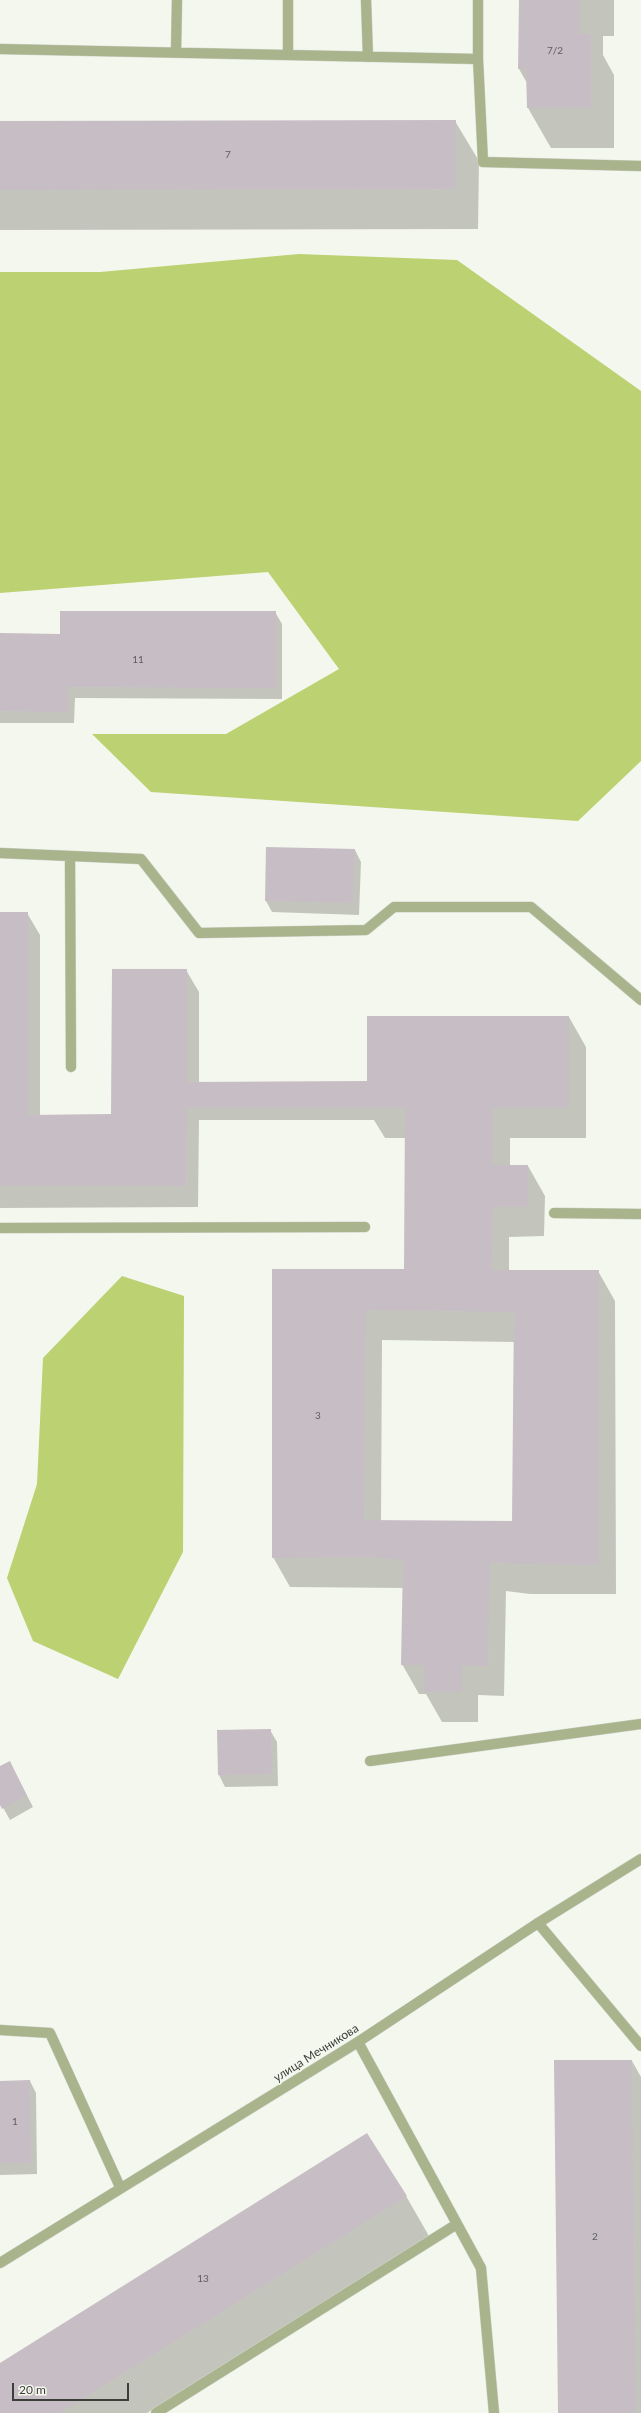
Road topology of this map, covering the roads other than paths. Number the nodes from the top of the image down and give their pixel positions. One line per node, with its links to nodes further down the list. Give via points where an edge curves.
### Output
1 (177, 0): 6 (street)
2 (288, 0): 7 (street)
3 (366, 0): 8 (street)
4 (478, 0): 9 (street)
5 (0, 48): 6 (street)
6 (176, 52): 7 (street)
7 (288, 55): 8 (street)
8 (368, 57): 9 (street)
9 (478, 59): 10 (street, via 483,162)
10 (641, 166)
11 (0, 853): 12 (street)
12 (70, 856): 13 (street, via 141,859 199,933 366,930 394,907 531,907); 14 (street)
13 (641, 1000)
14 (71, 1067)
15 (554, 1213): 16 (street)
16 (641, 1214)
17 (365, 1227): 18 (street)
18 (0, 1228)
19 (641, 1724): 20 (street)
20 (370, 1761)
21 (641, 1859): 22 (street, улица Мечникова)
22 (538, 1923): 24 (street, улица Мечникова); 25 (street)
23 (0, 2030): 26 (street, via 50,2033)
24 (358, 2042): 26 (street, улица Мечникова); 27 (street)
25 (641, 2046)
26 (120, 2187): 28 (street, улица Мечникова)
27 (457, 2224): 29 (street); 30 (street, via 481,2268)
28 (0, 2262)
29 (156, 2413)
30 (494, 2413)

